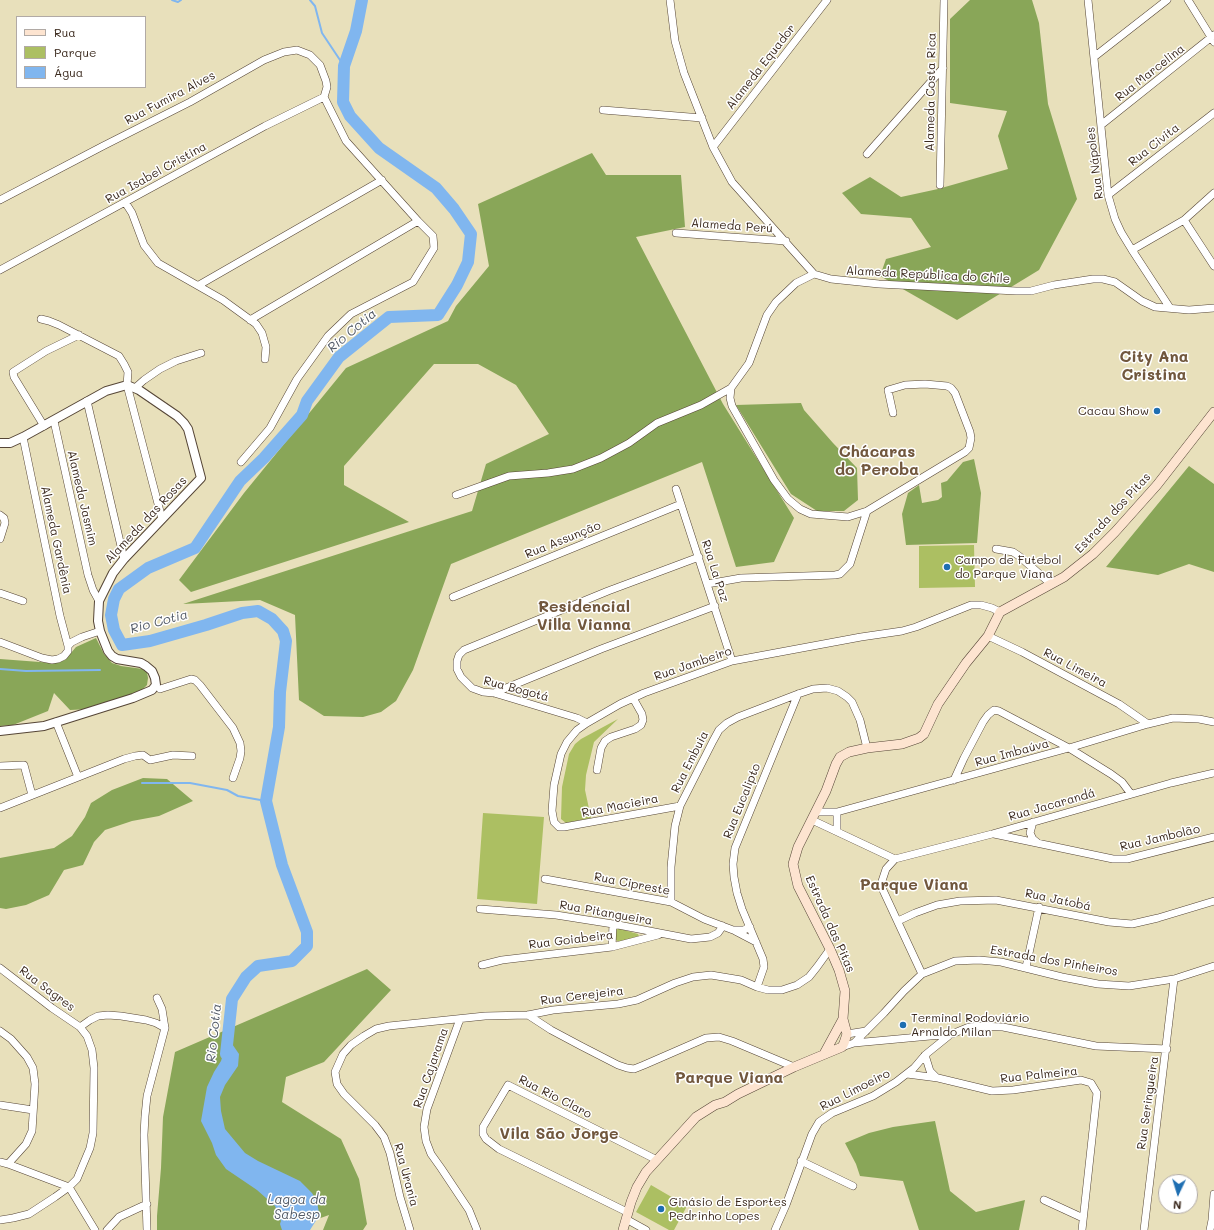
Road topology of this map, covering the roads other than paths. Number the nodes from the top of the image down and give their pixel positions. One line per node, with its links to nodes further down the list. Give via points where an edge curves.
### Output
1 (670, 0): 13 (street, via 675,41 684,73)
2 (827, 0): 15 (street, Alameda Equador)
3 (944, 0): 9 (street, Alameda Costa Rica)
4 (1088, 0): 8 (street, Rua Nápoles)
5 (1167, 0): 8 (street)
6 (1188, 0): 7 (street)
7 (1213, 38): 14 (street, Rua Marcelina)
8 (1094, 57): 14 (street, Rua Nápoles)
9 (943, 68): 16 (street); 18 (street, Alameda Costa Rica)
10 (324, 97): 17 (street, via 346,141); 21 (street, Rua Fumira Alves, via 327,87 320,65 310,55 297,50 284,52 264,60 190,102); 22 (street, Rua Isabel Cristina)
11 (603, 110): 13 (street)
12 (1214, 113): 20 (street, Rua Civita)
13 (702, 118): 15 (street)
14 (1101, 125): 20 (street, Rua Nápoles)
15 (713, 147): 26 (street, via 732,182)
16 (867, 154)
17 (382, 180): 24 (street); 31 (street)
18 (940, 185)
19 (1214, 193): 23 (street)
20 (1108, 196): 27 (street, Rua Nápoles, via 1115,219)
21 (0, 200)
22 (125, 202): 29 (street, Rua Isabel Cristina); 31 (street, via 144,245 158,263)
23 (1184, 220): 27 (street); 28 (street)
24 (418, 221): 35 (street); 48 (street, via 433,236 434,248 413,282 351,314 328,336 298,379 270,428)
25 (676, 233): 26 (street, Alameda Perú)
26 (786, 241): 30 (street)
27 (1132, 250): 32 (street, Rua Nápoles)
28 (1214, 266)
29 (0, 270)
30 (814, 274): 32 (street, Alameda República do Chile, via 831,279 873,284 1016,291 1031,291 1054,285 1103,279 1115,282 1155,307); 40 (street, via 796,284 776,302 767,315 749,363)
31 (199, 285): 35 (street)
32 (1170, 308): 33 (street, Alameda República do Chile)
33 (1214, 308)
34 (41, 319): 36 (street)
35 (250, 320): 38 (street, via 262,333)
36 (79, 335): 39 (street, via 120,356 128,372); 45 (street, via 46,351 13,372)
37 (201, 353): 39 (street, via 176,361)
38 (266, 359)
39 (131, 386): 41 (street, via 106,391); 54 (street); 54 (street, Alameda das Rosas, via 184,423 188,429 201,478)
40 (732, 388): 50 (street, via 701,405 657,423 623,446 573,469 509,476); 52 (street, via 732,406 774,480 788,499 811,514 848,517)
41 (87, 401): 44 (street); 58 (street)
42 (1214, 412): 60 (main road, Estrada dos Pitas, via 1115,532 1081,565)
43 (893, 414): 52 (street, via 888,390 905,385 947,386 955,393 970,432 969,448)
44 (54, 421): 45 (street); 64 (street, Alameda Jasmim, via 88,575)
45 (44, 426): 46 (street)
46 (23, 437): 47 (street, via 10,443); 70 (street, Alameda Gardênia)
47 (0, 443)
48 (241, 462)
49 (676, 489): 51 (street, Rua La Paz)
50 (456, 495)
51 (681, 504): 57 (street, Rua La Paz); 62 (street, Rua Assunção)
52 (867, 511): 59 (street, via 850,564 840,574 741,578)
53 (0, 515): 55 (street, via 5,523)
54 (162, 519): 58 (street, Alameda das Rosas)
55 (0, 536)
56 (996, 549): 60 (street, via 1013,552)
57 (699, 557): 59 (street, Rua La Paz); 73 (street, Rua Bogotá, via 464,650 457,661 461,677 472,688)
58 (124, 559): 64 (street, Alameda das Rosas, via 113,573)
59 (708, 584): 65 (street, Rua La Paz)
60 (1051, 584): 66 (main road, Estrada dos Pitas)
61 (0, 593): 63 (street)
62 (453, 597)
63 (23, 601)
64 (99, 601): 67 (street, Alameda das Rosas)
65 (715, 606): 71 (street, Rua La Paz); 73 (street)
66 (1000, 612): 68 (main road); 71 (street, Rua Jambeiro, via 981,605 971,605 902,631)
67 (100, 631): 70 (street, via 82,637); 76 (street, Alameda das Rosas, via 112,656 146,666 152,671 156,685 152,690 133,698)
68 (988, 636): 79 (street, Rua Limeira, via 1119,704); 81 (main road, via 943,694 927,729 919,738 902,744)
69 (0, 642): 70 (street, via 52,660 64,656)
70 (68, 646)
71 (732, 661): 75 (street, Rua Jambeiro)
72 (160, 689): 88 (street, via 191,679 200,685 233,728 240,743 240,758)
73 (494, 693): 78 (street, Rua Bogotá)
74 (798, 694): 81 (street, Rua Embuia, via 827,688 838,690 847,697 857,710); 92 (street, Rua Embuia, via 738,717 719,730); 111 (street, Rua Eucalipto, via 735,848 733,864 737,893)
75 (633, 698): 78 (street, Rua Jambeiro); 85 (street, via 642,714 641,725 605,741)
76 (56, 722): 80 (street, via 44,726); 87 (street)
77 (1214, 722): 79 (street, Rua Imbaúva, via 1173,718)
78 (587, 723): 97 (street, Rua Jambeiro, via 567,742 557,769 553,818 556,825)
79 (1148, 724): 82 (street, Rua Imbaúva)
80 (0, 731)
81 (867, 748): 95 (main road, Estrada das Pitas, via 840,757)
82 (1069, 748): 89 (street, Rua Imbaúva); 89 (street, via 1009,715 994,710 983,722); 90 (street, via 1122,782)
83 (192, 756): 87 (street, via 173,755 150,760 143,756 135,756)
84 (0, 766): 91 (street, via 24,765)
85 (597, 770)
86 (1214, 773): 90 (street, Rua Jacarandá)
87 (78, 777): 91 (street)
88 (233, 778)
89 (954, 780): 94 (street, Rua Imbaúva)
90 (1131, 794): 96 (street, Rua Jacarandá)
91 (32, 795): 93 (street)
92 (680, 806): 97 (street, Rua Macieira); 105 (street, Rua Embuia, via 675,826 671,867)
93 (0, 808)
94 (837, 812): 95 (street, Rua Imbaúva); 98 (street)
95 (814, 816): 98 (street); 116 (main road, Estrada das Pitas, via 793,864 798,886)
96 (1033, 822): 99 (street, Rua Jacarandá); 101 (street, via 1030,833)
97 (564, 827)
98 (837, 831): 102 (street)
99 (992, 834): 101 (street, Rua Jambolão); 102 (street, Rua Jacarandá)
100 (1214, 837): 101 (street, Rua Jambolão, via 1127,859 1113,859)
101 (1040, 844)
102 (895, 859): 108 (street, via 886,869 882,888)
103 (546, 879): 105 (street, Rua Cipreste)
104 (1214, 901): 106 (street, Rua Jatobá, via 1132,924 1109,922)
105 (671, 902): 110 (street, Rua Cipreste)
106 (1039, 907): 108 (street, Rua Jatobá, via 996,900 960,901 938,905); 119 (street)
107 (480, 909): 109 (street, Rua Pitangueira, via 556,915)
108 (898, 921): 121 (street)
109 (613, 924): 113 (street, Rua Pitangueira); 115 (street)
110 (723, 926): 112 (street, Rua Cipreste); 113 (street, Rua Pitangueira, via 718,933 700,939)
111 (750, 927): 112 (street); 114 (street, Rua Eucalipto)
112 (733, 930): 114 (street, Rua Cipreste)
113 (662, 934): 115 (street, Rua Goiabeira)
114 (756, 942): 123 (street, Rua Eucalipto, via 764,967)
115 (612, 947): 117 (street, Rua Goiabeira, via 502,960)
116 (830, 949): 123 (street, Rua Cerejeira, via 809,977 797,985 782,990); 126 (main road, Estrada das Pitas, via 845,991)
117 (482, 965)
118 (1214, 966): 122 (street, Estrada dos Pinheiros)
119 (1026, 967): 121 (street, Estrada dos Pinheiros, via 994,961 962,960); 122 (street, Estrada dos Pinheiros, via 1062,977 1121,986)
120 (1, 968): 128 (street, Rua Sagres)
121 (922, 974): 131 (street, Estrada dos Pinheiros)
122 (1174, 979): 137 (street, Rua Seringueira)
123 (757, 987): 125 (street, Rua Cerejeira, via 729,978 693,977 675,982 637,1000)
124 (157, 998): 129 (street)
125 (528, 1015): 127 (street, Rua Cerejeira, via 485,1016); 140 (street, via 551,1030 627,1068 644,1065 712,1037 732,1041)
126 (844, 1019): 132 (main road, Estrada das Pitas); 134 (main road, Estrada das Pitas)
127 (460, 1020): 141 (street, Rua Cerejeira, via 376,1029 351,1045); 164 (street, Rua Cajarama, via 427,1109 424,1127 430,1154 468,1210)
128 (80, 1027): 129 (street, via 94,1018 108,1015 146,1020); 151 (street, via 87,1036 92,1050 93,1133 81,1170)
129 (165, 1028): 154 (street, via 144,1116)
130 (0, 1031): 145 (street, via 22,1051 33,1068)
131 (866, 1031): 132 (street); 135 (street, Estrada dos Pinheiros)
132 (847, 1034): 134 (main road); 136 (main road)
133 (952, 1034): 135 (street); 137 (street, via 969,1027 1003,1027 1096,1046); 139 (street, Rua Limoeiro)
134 (833, 1039): 136 (main road); 138 (main road)
135 (854, 1043): 136 (street, Estrada dos Pinheiros)
136 (838, 1048): 138 (main road, Estrada dos Pinheiros)
137 (1166, 1049): 169 (street, Rua Seringueira)
138 (824, 1054): 140 (main road, Estrada dos Pinheiros)
139 (925, 1055): 142 (street, Rua Limoeiro); 143 (street, via 930,1071)
140 (794, 1067): 146 (main road, Estrada dos Pinheiros, via 715,1105 696,1117)
141 (335, 1072): 163 (street, Rua Urania, via 344,1094 384,1137)
142 (907, 1074): 143 (street, Rua Palmeira); 147 (street, Rua Limoeiro, via 884,1090 832,1113 819,1122)
143 (938, 1078): 156 (street, Rua Palmeira, via 992,1090 1013,1090 1081,1080 1091,1083 1097,1093)
144 (0, 1105): 145 (street)
145 (33, 1110): 149 (street, via 32,1131 26,1144)
146 (657, 1160): 155 (main road, Estrada dos Pinheiros, via 637,1187); 155 (street, Rua Rio Claro, via 508,1085 483,1127 486,1139 499,1149)
147 (801, 1161): 150 (street); 167 (street, Rua Limoeiro)
148 (0, 1162): 149 (street)
149 (8, 1164): 151 (street)
150 (853, 1186)
151 (69, 1187): 157 (street, via 29,1214); 160 (street)
152 (1214, 1194): 158 (street)
153 (1044, 1200): 156 (street)
154 (147, 1204): 161 (street, via 119,1217); 162 (street)
155 (626, 1215): 165 (main road, Estrada dos Pinheiros); 166 (street)
156 (1083, 1218): 168 (street, Rua Palmeira)
157 (0, 1220)
158 (1212, 1220): 159 (street); 170 (street)
159 (1214, 1229)
160 (95, 1230)
161 (108, 1230)
162 (148, 1230)
163 (410, 1230)
164 (478, 1230)
165 (623, 1230)
166 (646, 1230)
167 (775, 1230)
168 (1082, 1230)
169 (1144, 1230)
170 (1210, 1230)

